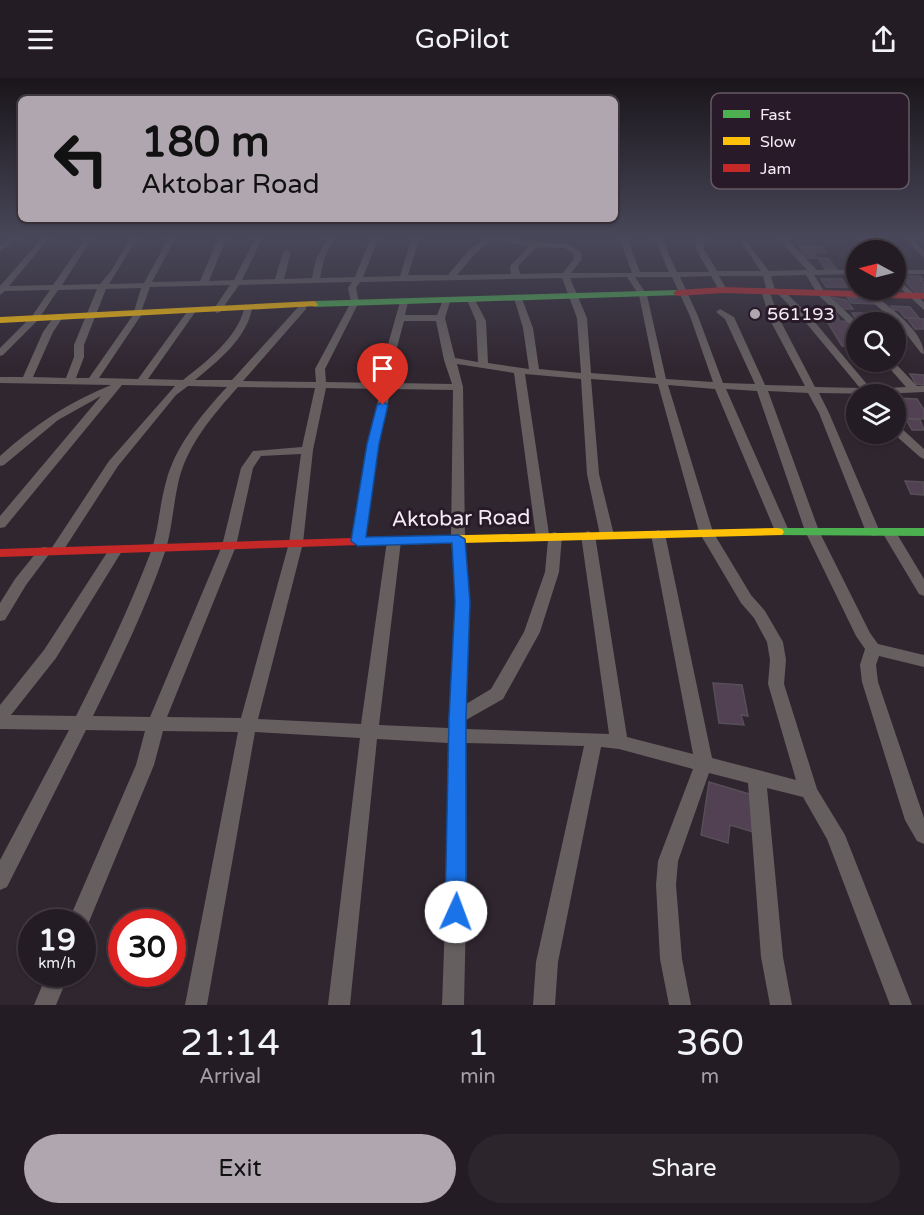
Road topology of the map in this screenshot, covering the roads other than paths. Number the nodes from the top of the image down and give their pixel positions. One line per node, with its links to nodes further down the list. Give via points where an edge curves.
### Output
1 (61, 280): 18 (street)
2 (107, 280): 17 (street)
3 (149, 280): 16 (street)
4 (331, 280): 13 (street)
5 (357, 280): 34 (street, via 352,288)
6 (567, 280): 29 (street)
7 (636, 280): 28 (street)
8 (677, 280): 24 (street)
9 (718, 280): 20 (street)
10 (768, 280): 21 (street)
11 (815, 280): 25 (street)
12 (279, 281): 13 (street); 15 (street)
13 (315, 281)
14 (204, 282): 15 (street); 16 (street)
15 (237, 282): 40 (street)
16 (147, 284): 17 (street); 43 (street)
17 (103, 285): 18 (street); 44 (street)
18 (56, 287): 19 (street); 47 (street)
19 (1, 290)
20 (723, 290): 21 (street); 24 (street)
21 (771, 291): 25 (street); 67 (street, via 805,316); 75 (street, via 775,320)
22 (846, 291): 25 (street)
23 (906, 291): 27 (street)
24 (685, 293): 28 (street); 71 (street)
25 (821, 293): 46 (street)
26 (906, 294): 27 (street)
27 (909, 294): 30 (street); 38 (street)
28 (643, 295): 29 (street); 63 (street)
29 (574, 296): 31 (street); 58 (street, via 582,318)
30 (924, 296)
31 (518, 298): 32 (street); 56 (street, via 528,328)
32 (471, 300): 36 (street); 54 (street, via 481,321)
33 (875, 300): 51 (street, via 904,325)
34 (355, 302): 35 (street); 37 (street); 69 (street, via 320,369)
35 (404, 302): 36 (street); 48 (street)
36 (446, 302): 49 (street)
37 (303, 307): 39 (street); 65 (street)
38 (924, 307)
39 (248, 309): 40 (street); 66 (street, via 238,334)
40 (216, 310): 41 (street)
41 (192, 312): 43 (street); 64 (street)
42 (720, 312): 73 (street, via 729,317)
43 (137, 314): 44 (street); 62 (street)
44 (91, 316): 45 (street); 61 (street)
45 (58, 317): 47 (street); 59 (street)
46 (846, 317)
47 (35, 318): 50 (street); 52 (street)
48 (400, 318): 49 (street); 70 (street)
49 (440, 318): 53 (street)
50 (0, 320)
51 (924, 351)
52 (0, 353)
53 (449, 360): 54 (street); 72 (street)
54 (483, 364): 55 (street)
55 (519, 371): 56 (street); 92 (street)
56 (534, 372): 58 (street)
57 (900, 372): 74 (street)
58 (587, 375): 63 (street); 91 (street, via 593,474)
59 (27, 379): 60 (street); 61 (street)
60 (0, 380)
61 (70, 380): 62 (street)
62 (92, 381): 68 (street)
63 (662, 382): 71 (street); 86 (street)
64 (140, 383): 66 (street); 68 (street)
65 (234, 383): 66 (street); 69 (street); 99 (street, via 181,457 170,482)
66 (181, 384): 100 (street, via 113,464)
67 (862, 384)
68 (117, 385): 78 (street, via 82,399); 83 (street)
69 (321, 385): 70 (street); 80 (street)
70 (387, 386): 72 (street); 95 (street, via 373,444)
71 (719, 386): 73 (street); 84 (street)
72 (458, 387): 94 (street)
73 (762, 389): 75 (street); 85 (street)
74 (919, 389)
75 (814, 391): 76 (street); 87 (street)
76 (846, 392)
77 (906, 438): 81 (street)
78 (22, 440): 79 (street); 82 (street)
79 (0, 446)
80 (307, 450): 97 (street); 98 (street, via 257,453 247,468)
81 (924, 455)
82 (0, 462)
83 (0, 524)
84 (782, 531): 85 (street, Aktobar Road); 86 (street, Aktobar Road)
85 (813, 531): 87 (street, Aktobar Road); 105 (street)
86 (706, 532): 90 (street, Aktobar Road); 119 (street, via 775,642 776,684)
87 (873, 532): 88 (street, Aktobar Road)
88 (889, 532): 89 (street, Aktobar Road); 103 (street)
89 (924, 532)
90 (658, 534): 91 (street, Aktobar Road); 117 (street)
91 (607, 535): 93 (street, Aktobar Road)
92 (549, 536): 93 (street, Aktobar Road); 94 (street, Aktobar Road); 108 (street, via 552,572 532,632 497,694)
93 (588, 536): 116 (street)
94 (458, 539): 96 (street, Aktobar Road); 108 (street, via 463,602)
95 (358, 541): 96 (street, Aktobar Road); 97 (street, Aktobar Road)
96 (394, 541): 113 (street)
97 (296, 543): 98 (street, Aktobar Road); 112 (street)
98 (229, 546): 99 (street, Aktobar Road); 110 (street)
99 (159, 549): 101 (street, Aktobar Road); 111 (street)
100 (50, 551): 101 (street, Aktobar Road); 102 (street, Aktobar Road); 104 (street, via 20,582)
101 (115, 551): 107 (street, via 50,654)
102 (0, 553)
103 (924, 591)
104 (0, 616)
105 (873, 649): 106 (street); 120 (street, via 868,665 870,682 915,820)
106 (924, 660)
107 (0, 717)
108 (457, 717): 114 (street)
109 (0, 722): 111 (street)
110 (156, 723): 111 (street); 112 (street); 122 (street, via 145,765)
111 (80, 724): 121 (street)
112 (248, 725): 113 (street); 125 (street)
113 (369, 732): 114 (street); 126 (street)
114 (458, 736): 115 (street); 127 (street)
115 (594, 739): 116 (street); 128 (street, via 547,962)
116 (619, 742): 117 (street)
117 (704, 763): 118 (street); 129 (street, via 668,861 671,959)
118 (757, 778): 119 (street); 130 (street, via 772,957)
119 (809, 791): 131 (street, via 835,834)
120 (924, 836)
121 (0, 880)
122 (84, 909)
123 (53, 987): 124 (street)
124 (45, 1005)
125 (196, 1005)
126 (339, 1005)
127 (453, 1005)
128 (544, 1005)
129 (680, 1005)
130 (781, 1005)
131 (902, 1005)

